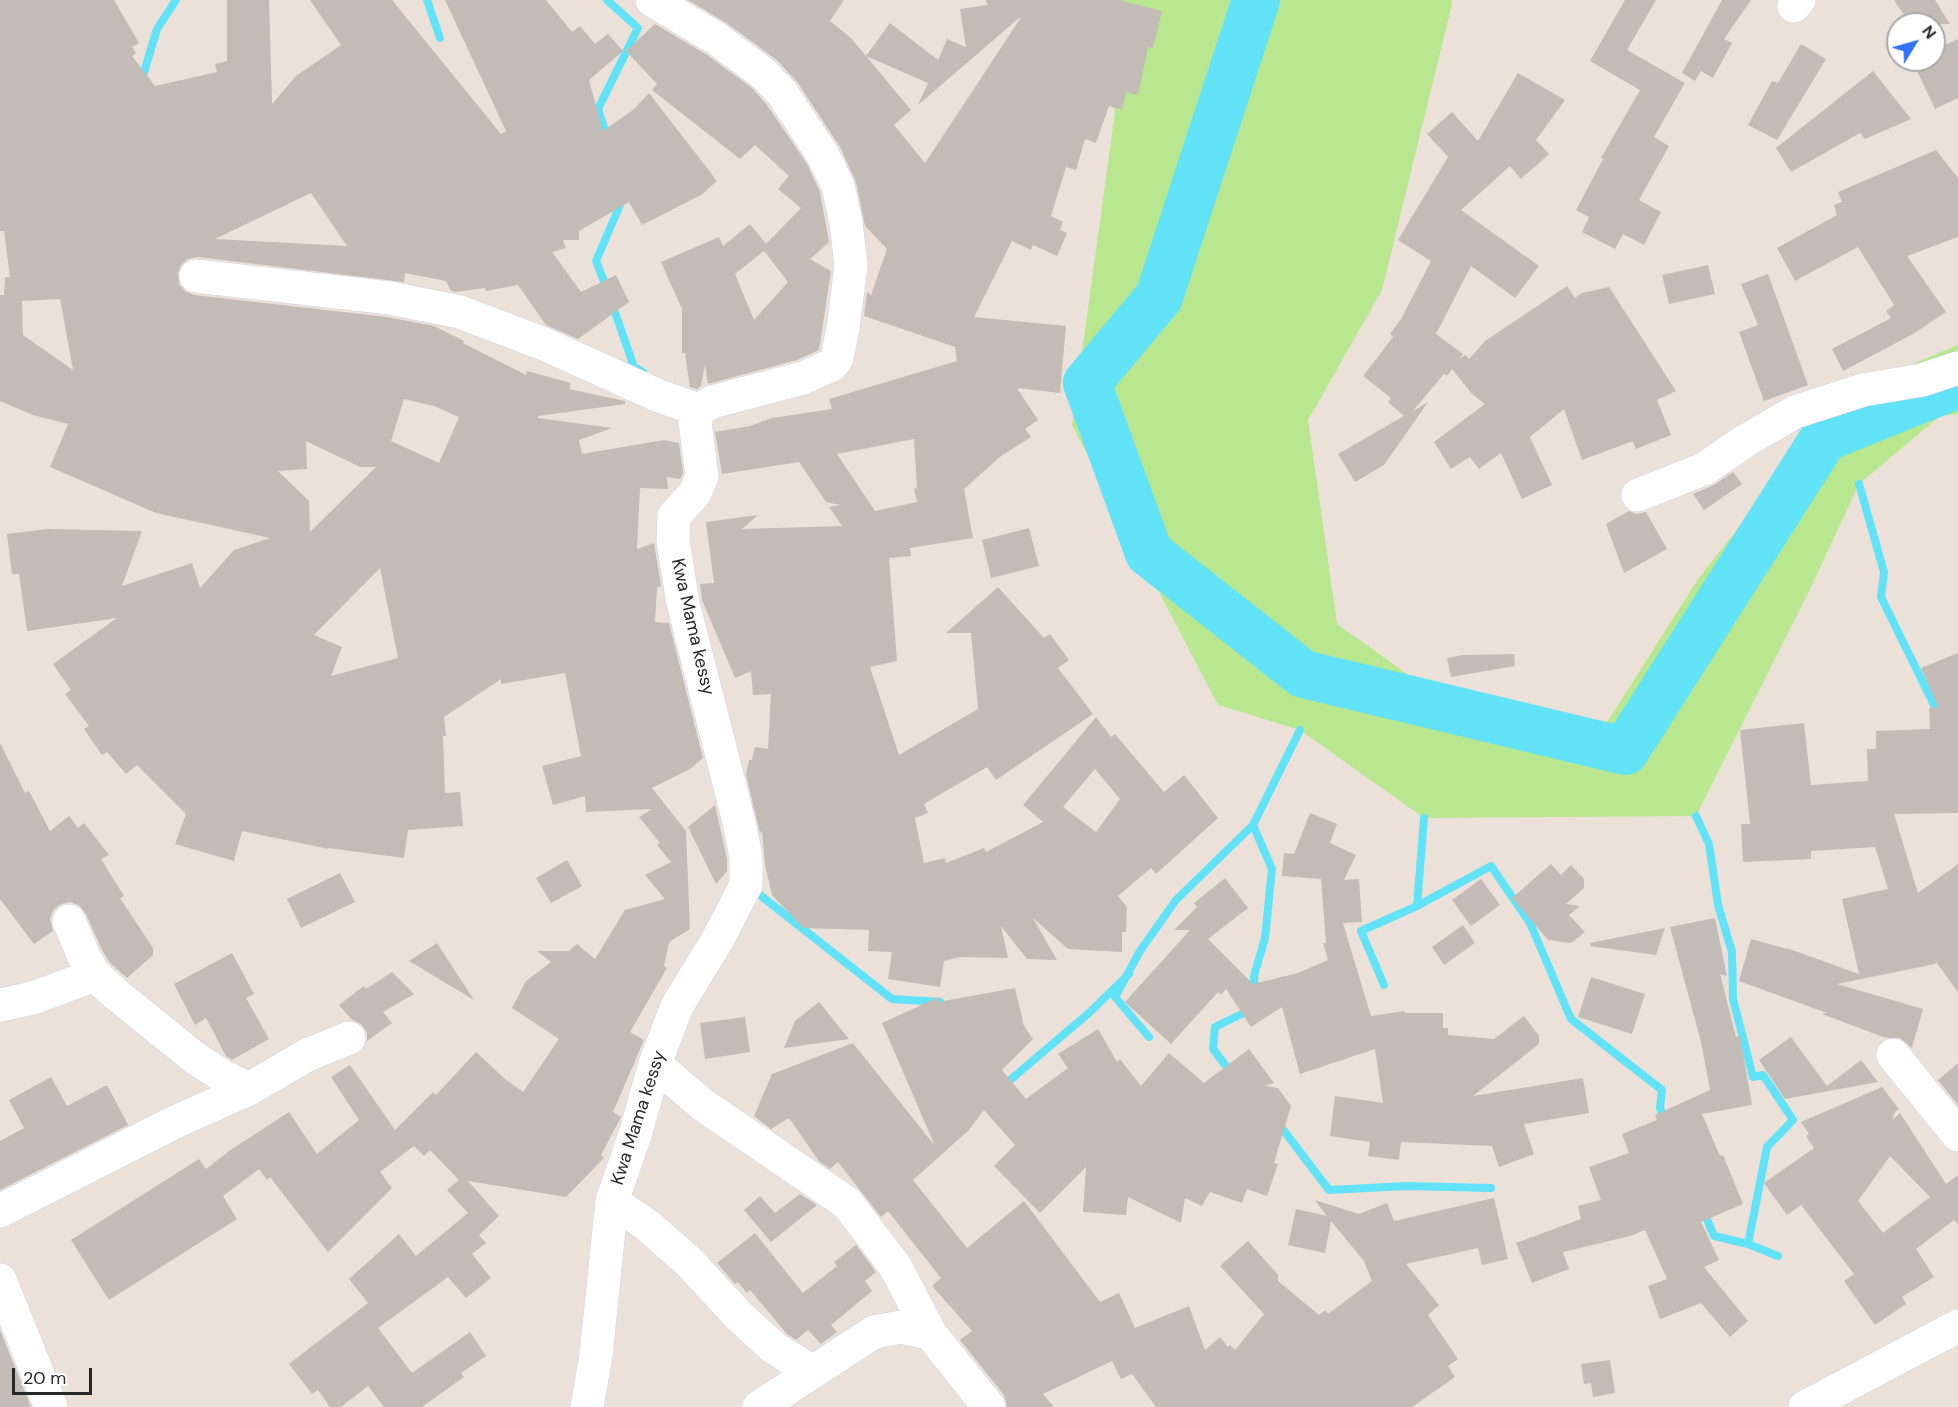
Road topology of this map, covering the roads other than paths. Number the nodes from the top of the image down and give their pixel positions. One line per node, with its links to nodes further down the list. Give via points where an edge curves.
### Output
1 (652, 0): 4 (street, via 717,39 764,74 782,93 824,155 838,186 846,222 851,266 841,338 832,365 803,378 712,402)
2 (196, 276): 4 (street, via 390,298 460,312)
3 (1958, 368): 5 (street, via 1922,380 1863,390 1795,412 1704,469)
4 (699, 410): 11 (street, Kwa Mama kessy, via 695,422 702,476 695,493 674,516 674,542 683,603 739,822 746,857 746,885 677,1006)
5 (1638, 495)
6 (69, 921): 7 (street)
7 (95, 975): 8 (street, via 33,998); 12 (street, via 195,1058)
8 (0, 1005)
9 (349, 1038): 12 (street, via 307,1055)
10 (1893, 1055): 13 (street)
11 (655, 1064): 14 (street, Kwa Mama kessy); 18 (street, via 703,1105 848,1203 895,1266)
12 (249, 1089): 15 (street)
13 (1958, 1134)
14 (612, 1201): 19 (street, via 647,1225 688,1262 774,1348); 21 (street, Kwa Mama kessy)
15 (0, 1211)
16 (0, 1280): 20 (street)
17 (1958, 1326): 24 (street)
18 (930, 1333): 19 (street, via 901,1327 874,1332); 23 (street)
19 (812, 1371): 22 (street)
20 (51, 1407)
21 (587, 1407)
22 (759, 1407)
23 (989, 1407)
24 (1805, 1407)

